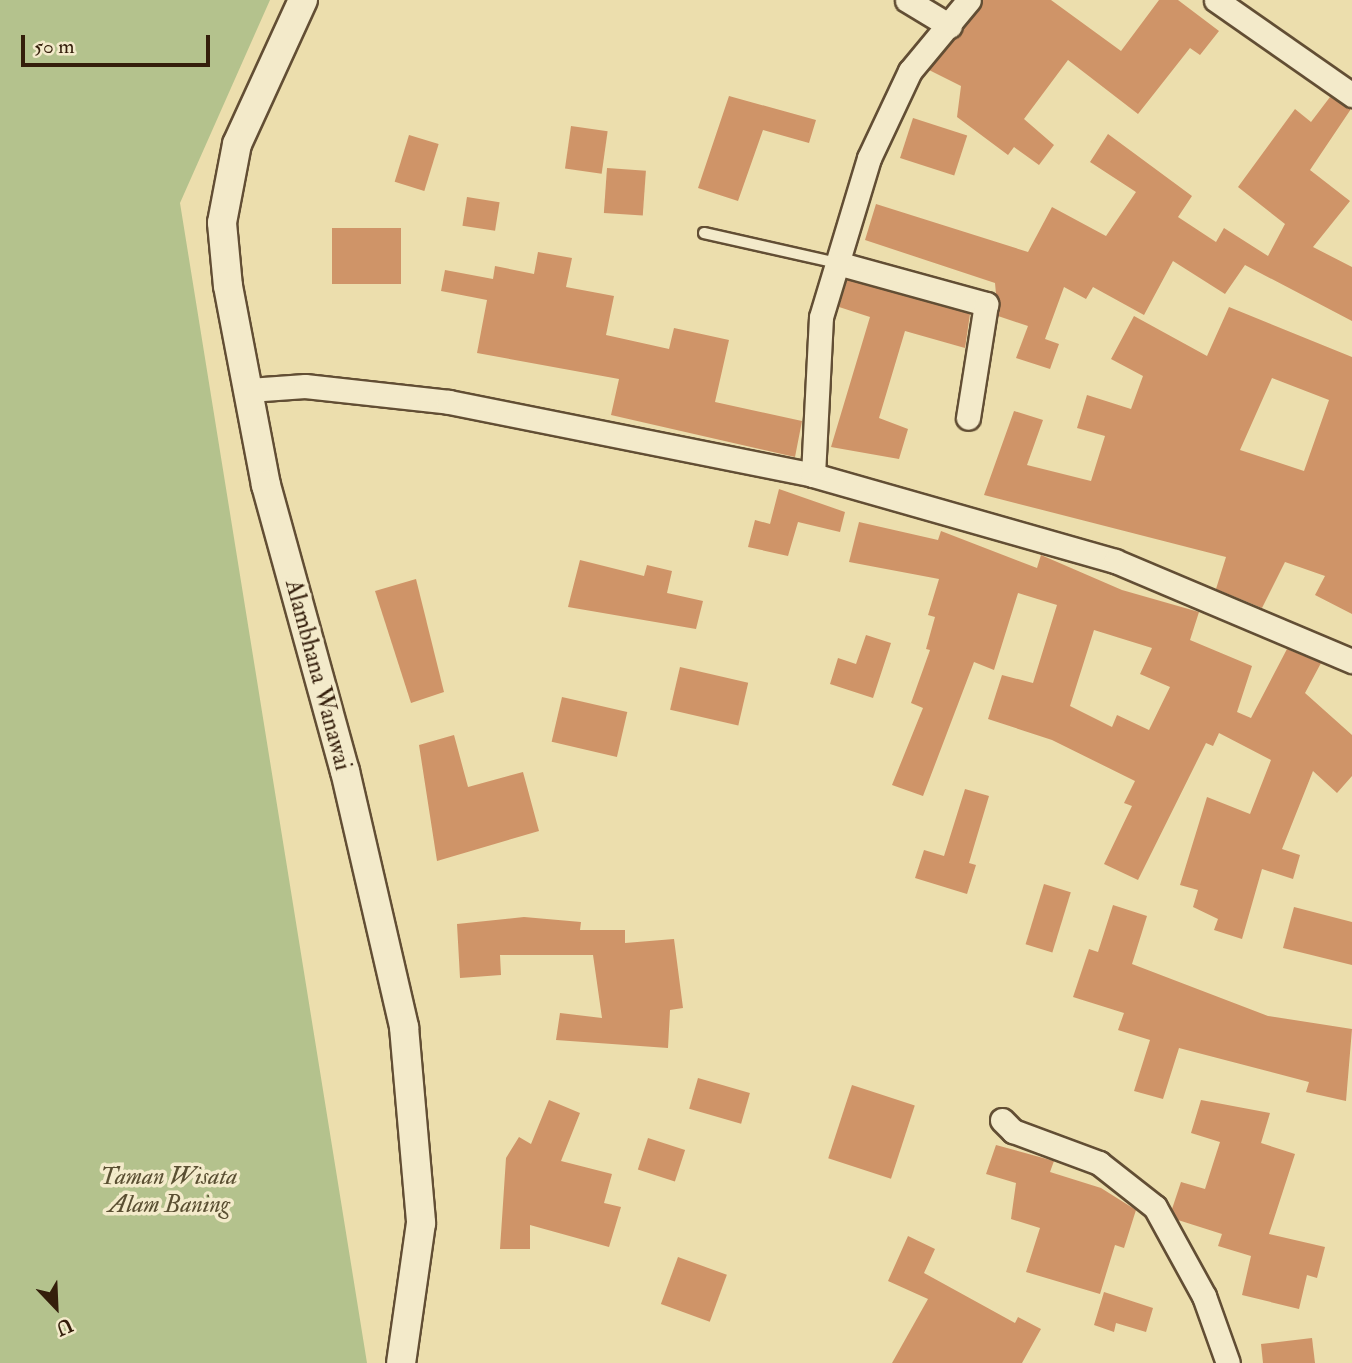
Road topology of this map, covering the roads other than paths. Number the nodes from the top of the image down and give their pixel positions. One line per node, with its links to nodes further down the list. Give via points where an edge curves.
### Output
1 (303, 0): 9 (street, Alambhana Wanawai, via 237,144 225,188 228,286)
2 (907, 0): 5 (street)
3 (970, 0): 5 (street)
4 (1216, 0): 6 (street)
5 (950, 26): 8 (street, via 910,71 888,112)
6 (1352, 95)
7 (704, 233): 8 (lane)
8 (837, 263): 10 (street, via 986,304); 11 (street, via 820,329)
9 (249, 390): 11 (street, via 305,386 449,402); 14 (street, Alambhana Wanawai, via 267,485 345,771 404,1027 421,1209)
10 (968, 418)
11 (813, 475): 12 (street, via 1115,561)
12 (1352, 661)
13 (1002, 1120): 15 (street, via 1013,1131 1099,1163 1155,1208 1204,1296)
14 (401, 1363)
15 (1228, 1363)

